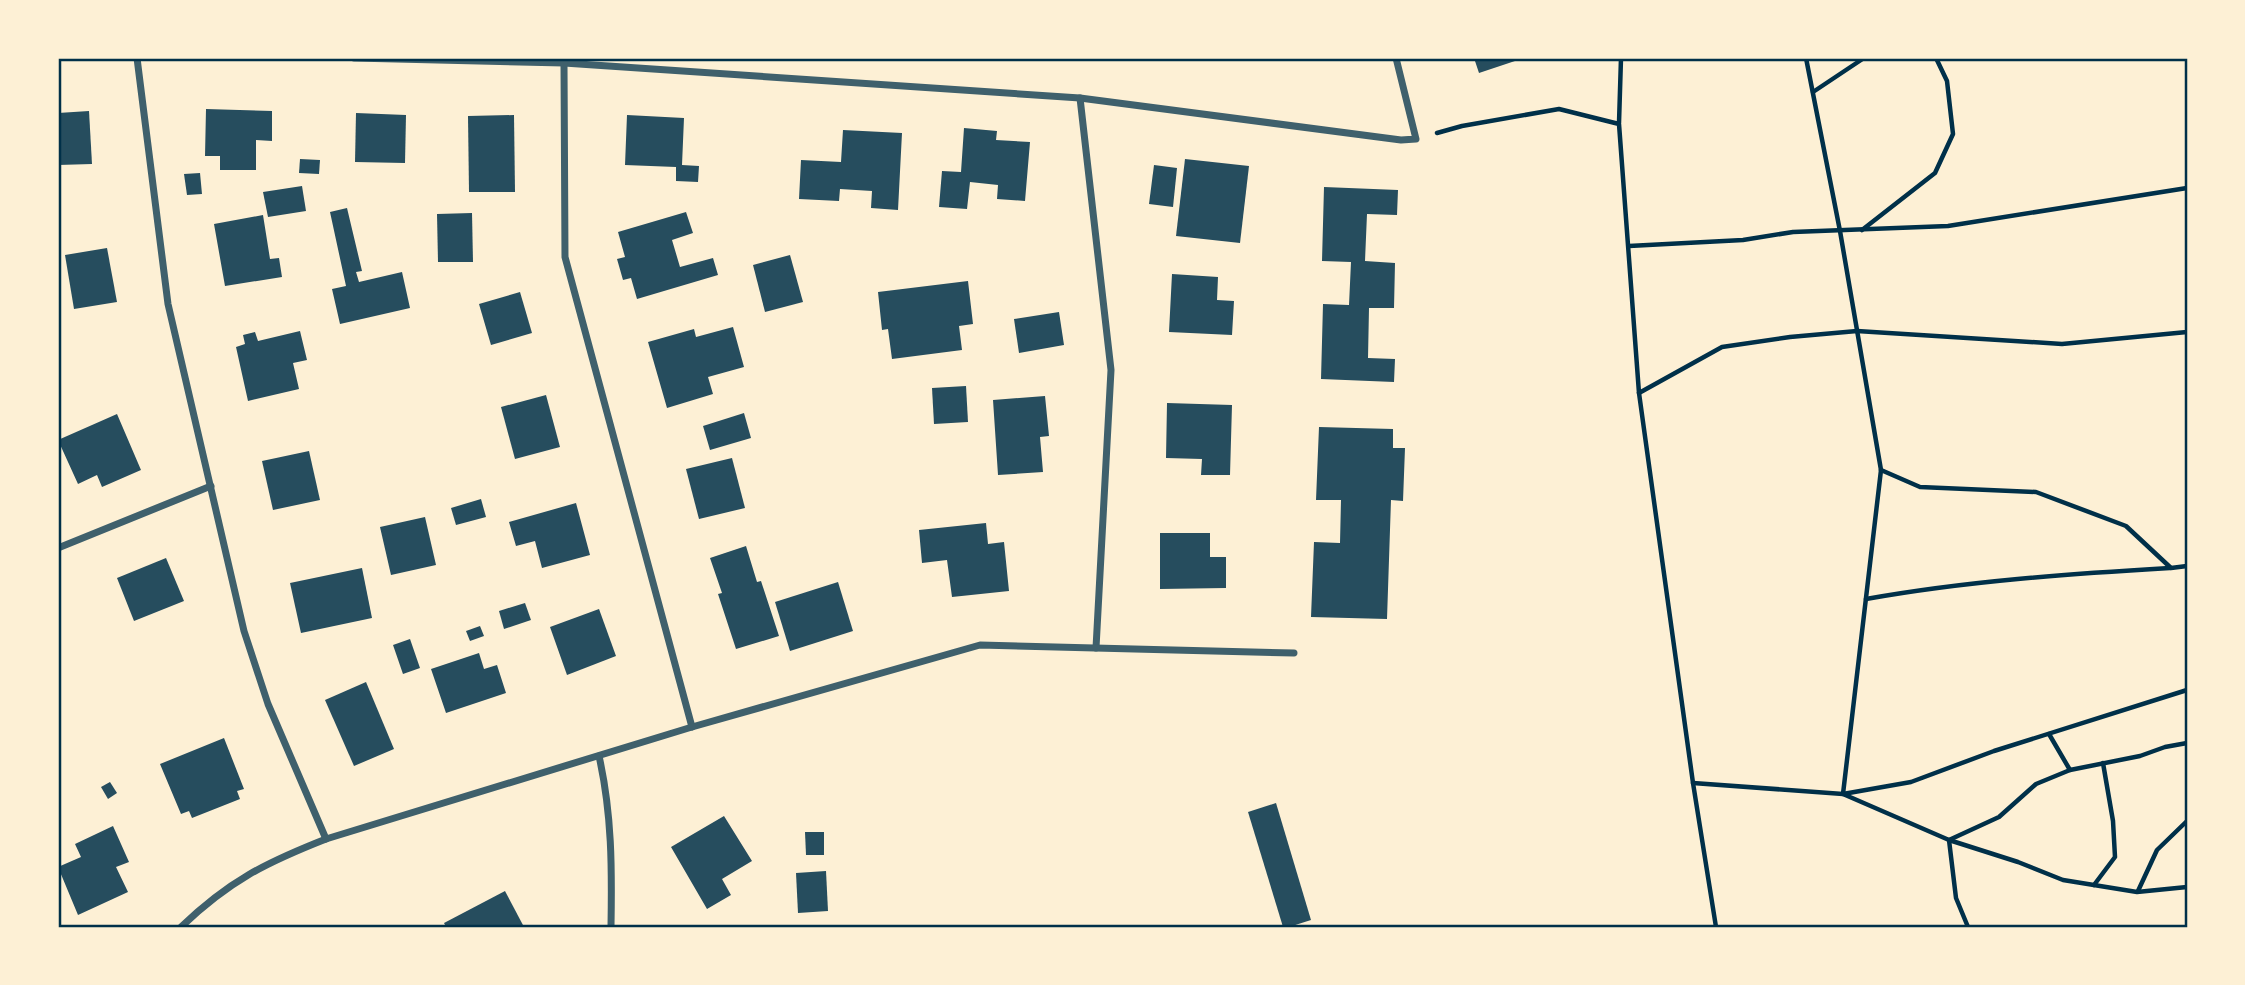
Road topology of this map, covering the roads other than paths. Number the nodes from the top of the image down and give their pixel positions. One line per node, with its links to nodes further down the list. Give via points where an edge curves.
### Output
1 (136, 58): 6 (street, via 169,304)
2 (354, 58): 4 (street)
3 (1396, 58): 5 (street, via 1416,139)
4 (565, 60): 5 (street); 10 (street, via 565,257)
5 (1080, 98): 8 (street, via 1111,370)
6 (211, 486): 7 (street); 12 (street, via 244,631 268,704)
7 (58, 548)
8 (1096, 648): 9 (street); 10 (street, via 981,645)
9 (1294, 653)
10 (692, 727): 11 (street)
11 (599, 756): 12 (street); 14 (street, via 611,847)
12 (326, 839): 13 (street, via 235,882)
13 (181, 927)
14 (611, 927)

